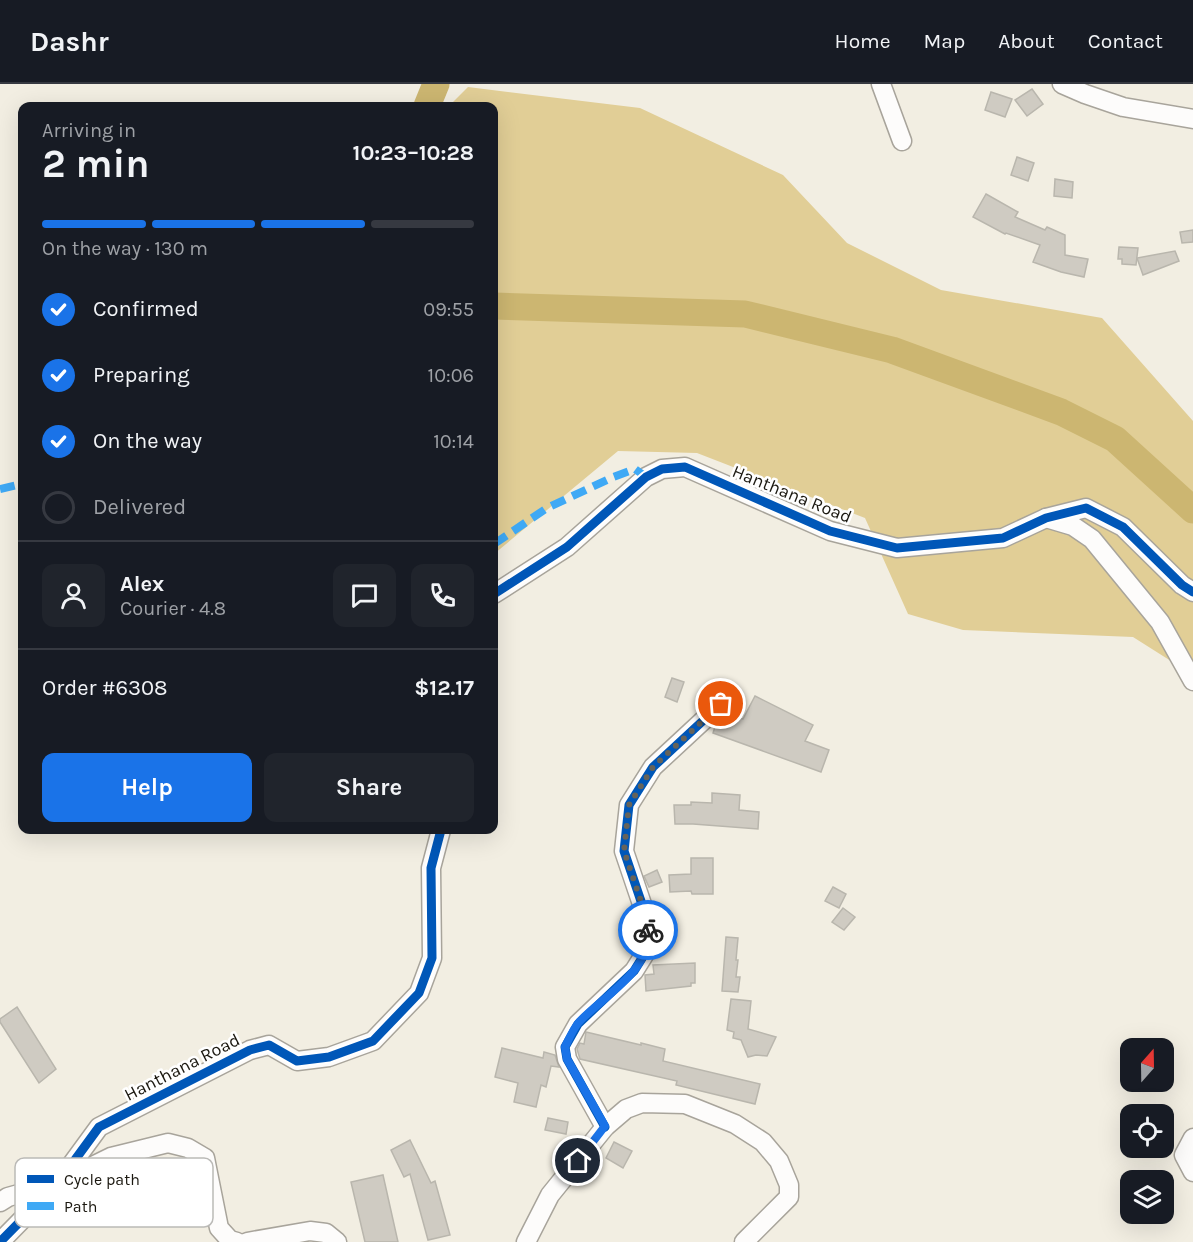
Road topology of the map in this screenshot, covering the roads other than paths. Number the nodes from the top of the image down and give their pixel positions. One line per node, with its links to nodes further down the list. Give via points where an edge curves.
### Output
1 (881, 84): 4 (street)
2 (1062, 84): 3 (street, via 1123,107)
3 (1193, 118)
4 (902, 141)
5 (1046, 518): 6 (street, Hanthana Road, via 1003,538 897,548 830,531 685,467 662,469 646,477 567,547); 7 (street, Hanthana Road, via 1086,508 1123,527); 8 (street, via 1072,526 1092,539 1160,622)
6 (498, 591)
7 (1193, 592)
8 (1193, 681)
9 (721, 704): 11 (street, via 653,767 629,805 624,851 646,916 649,938 634,971 578,1023 565,1047 567,1059)
10 (440, 834): 13 (street, Hanthana Road, via 432,868 432,958 419,993 373,1041 329,1057 297,1061 269,1045 250,1050 99,1127)
11 (605, 1126): 25 (street, via 550,1195); 26 (street, via 626,1109 642,1103 685,1104 735,1124 763,1143 779,1161 789,1185 789,1197)
12 (1193, 1138): 16 (street, via 1184,1155)
13 (76, 1158)
14 (109, 1158): 15 (street, via 168,1143)
15 (205, 1158)
16 (1193, 1172)
17 (15, 1195): 19 (street)
18 (213, 1198): 22 (street, via 219,1228)
19 (0, 1202)
20 (15, 1227): 21 (street, Hanthana Road)
21 (0, 1242)
22 (237, 1242)
23 (247, 1242): 24 (street, via 310,1231 326,1233)
24 (336, 1242)
25 (526, 1242)
26 (744, 1242)

